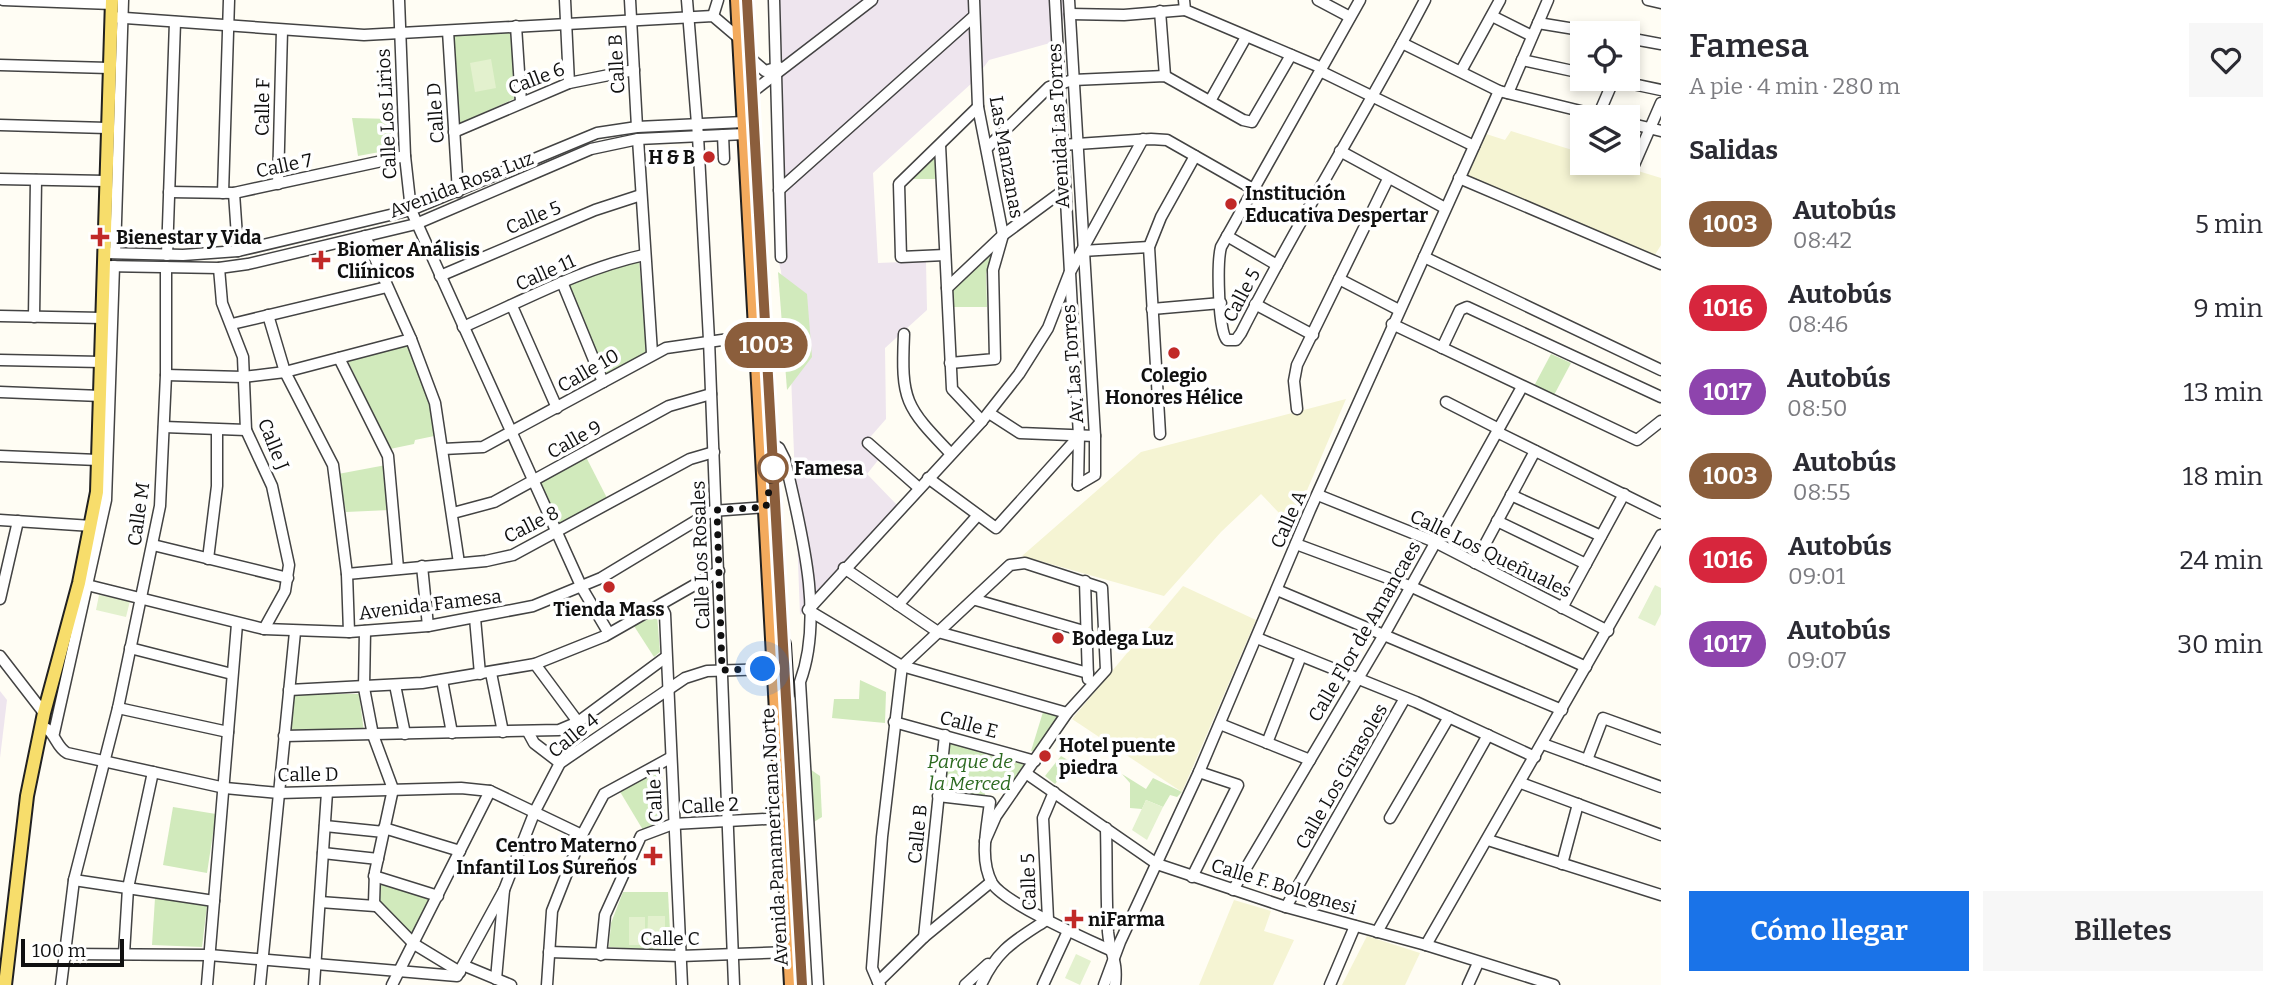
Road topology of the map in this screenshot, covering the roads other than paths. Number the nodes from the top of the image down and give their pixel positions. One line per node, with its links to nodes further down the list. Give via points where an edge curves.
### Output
1 (3, 0): 20 (street)
2 (229, 0): 37 (street)
3 (399, 0): 42 (street, Calle Los Lirios)
4 (565, 0): 36 (street)
5 (630, 0): 33 (street, Calle B)
6 (687, 0): 29 (street, Calle Los Rosales)
7 (738, 0): 45 (highway, Avenida Panamericana Norte)
8 (747, 0): 50 (highway, Avenida Panamericana Norte)
9 (774, 0): 57 (street)
10 (865, 0): 57 (street)
11 (872, 0): 57 (street)
12 (974, 0): 30 (street, Las Manzanas)
13 (1055, 0): 61 (street, Avenida Las Torres)
14 (1069, 0): 27 (street, Avenida Las Torres)
15 (1318, 0): 31 (street)
16 (1360, 0): 31 (street, Calle 5)
17 (1500, 0): 28 (street)
18 (1548, 0): 35 (street, Calle A)
19 (1650, 0): 23 (street)
20 (49, 1): 21 (street)
21 (116, 1): 32 (main road)
22 (1422, 1): 47 (street, Calle 5)
23 (1661, 3)
24 (1184, 5): 26 (street); 44 (street)
25 (716, 6): 29 (street); 45 (street)
26 (1160, 11): 27 (street); 59 (street)
27 (1070, 14): 60 (street, Avenida Las Torres)
28 (1492, 16): 43 (street); 58 (street)
29 (688, 17): 33 (street); 73 (street, Calle Los Rosales)
30 (973, 17): 71 (street, Las Manzanas); 103 (street)
31 (1350, 17): 55 (street, Calle 5)
32 (117, 18): 34 (street); 53 (main road); 123 (street)
33 (631, 19): 36 (street); 54 (street, Calle B)
34 (175, 22): 37 (street); 105 (street)
35 (1538, 23): 39 (street); 43 (street, Calle A)
36 (566, 24): 38 (street); 62 (street)
37 (228, 26): 40 (street); 107 (street)
38 (516, 26): 41 (street); 69 (street)
39 (1570, 28)
40 (282, 30): 42 (street); 101 (street, Calle F)
41 (448, 31): 42 (street); 81 (street, Calle D)
42 (399, 34): 93 (street, Calle Los Lirios)
43 (1532, 36): 51 (street, Calle A)
44 (1246, 37): 49 (street); 68 (street)
45 (740, 39): 78 (highway, Avenida Panamericana Norte)
46 (1640, 40): 48 (street)
47 (1402, 43): 58 (street); 67 (street, Calle 5)
48 (1661, 44)
49 (1292, 55): 55 (street); 68 (street, via 1252,122)
50 (750, 58): 57 (street, via 765,71); 66 (highway, Avenida Panamericana Norte)
51 (1521, 60): 56 (street); 65 (street, Calle A)
52 (0, 65): 53 (street)
53 (109, 68): 77 (main road)
54 (634, 69): 62 (street, Calle 6); 76 (street, Calle B)
55 (1321, 70): 67 (street); 102 (street, Calle 5)
56 (1570, 70)
57 (777, 71): 66 (street); 103 (street)
58 (1461, 71): 65 (street)
59 (1165, 76): 60 (street); 68 (street)
60 (1073, 80): 61 (street); 88 (street, Avenida Las Torres)
61 (1058, 82): 87 (street, Avenida Las Torres); 90 (street)
62 (569, 83): 69 (street, Calle 6)
63 (1640, 85): 64 (street)
64 (1661, 90)
65 (1504, 92): 72 (street); 89 (street, Calle A)
66 (751, 93): 181 (highway, Avenida Panamericana Norte)
67 (1374, 98): 89 (street); 92 (street, Calle 5)
68 (1210, 101)
69 (521, 102): 81 (street, Calle 6)
70 (1661, 103): 79 (street)
71 (978, 107): 86 (street); 90 (street, Las Manzanas)
72 (1570, 108)
73 (696, 124): 76 (street, Avenida Rosa Luz); 78 (street, Avenida Rosa Luz); 83 (street, Calle Los Rosales)
74 (0, 125): 77 (street)
75 (1640, 126): 79 (street)
76 (638, 127): 106 (street, Avenida Rosa Luz, via 580,138)
77 (107, 128): 100 (main road)
78 (744, 128): 82 (street, Avenida Rosa Luz); 147 (highway, Avenida Panamericana Norte)
79 (1649, 128): 80 (street); 91 (street)
80 (1661, 131)
81 (454, 132): 106 (street, Calle D)
82 (723, 135): 83 (street, Avenida Rosa Luz); 95 (street)
83 (698, 136): 84 (street, Avenida Rosa Luz); 150 (street, Calle Los Rosales)
84 (638, 139): 108 (street); 111 (street, Avenida Rosa Luz, via 591,149)
85 (1143, 139): 88 (street); 94 (street, via 1167,140); 117 (street)
86 (940, 145): 120 (street); 120 (street, via 899,184 900,246 901,257)
87 (1062, 145): 88 (street); 104 (street, Avenida Las Torres)
88 (1078, 145): 117 (street, Avenida Las Torres)
89 (1474, 146): 96 (street, Calle A)
90 (987, 148): 112 (street, Las Manzanas)
91 (1640, 150)
92 (1340, 151): 98 (street); 125 (street, Calle 5)
93 (405, 156): 101 (street, Calle 7); 110 (street, Calle Los Lirios)
94 (1195, 156): 102 (street); 115 (street)
95 (724, 159)
96 (1459, 178): 109 (street, Calle A); 124 (street)
97 (0, 179): 99 (street)
98 (1388, 179): 109 (street); 130 (street)
99 (36, 180): 100 (street); 141 (street)
100 (106, 181): 123 (main road)
101 (278, 184): 107 (street, Calle 7)
102 (1253, 188): 114 (street, Calle 5)
103 (779, 190): 121 (street)
104 (1064, 190): 112 (street); 128 (street, Av. Las Torres)
105 (169, 192): 107 (street, Calle 7); 118 (street)
106 (458, 192): 110 (street, Avenida Rosa Luz)
107 (228, 193): 116 (street)
108 (641, 195): 119 (street); 129 (street, Calle 5)
109 (1445, 208): 122 (street, Calle A)
110 (411, 210): 111 (street, Calle Los Lirios); 116 (street, Avenida Rosa Luz)
111 (416, 224): 113 (street, Avenida Rosa Luz); 129 (street)
112 (1003, 235): 133 (street); 156 (street, Las Manzanas, via 993,270 994,360)
113 (365, 236): 127 (street, Avenida Rosa Luz); 132 (street)
114 (1227, 236): 125 (street); 134 (street, Calle 5, via 1218,261)
115 (1149, 247): 117 (street); 137 (street)
116 (238, 251): 118 (street, Avenida Rosa Luz)
117 (1082, 251): 128 (street); 179 (street, Av. Las Torres)
118 (167, 255): 123 (street, Avenida Rosa Luz)
119 (644, 255): 131 (street, Calle 11); 152 (street)
120 (945, 255): 133 (street)
121 (781, 257)
122 (1423, 257): 138 (street, Calle A); 157 (street)
123 (109, 260): 126 (street, Avenida Rosa Luz); 142 (main road); 220 (street, via 106,500)
124 (1661, 264)
125 (1276, 265): 135 (street, Calle 5)
126 (166, 267): 127 (street, Avenida Rosa Luz); 159 (street, Calle M)
127 (219, 268): 143 (street, Calle J, via 220,296)
128 (1069, 274): 170 (street, via 1048,328); 178 (street, Av. Las Torres)
129 (440, 276): 145 (street)
130 (1339, 279): 138 (street); 148 (street)
131 (562, 282): 136 (street, Calle 11); 161 (street)
132 (387, 287): 139 (street); 149 (street)
133 (947, 288): 156 (street)
134 (1221, 303): 135 (street, Calle 5, via 1222,334 1230,341 1241,334); 137 (street)
135 (1255, 304): 148 (street)
136 (512, 306): 145 (street, Calle 11); 168 (street)
137 (1152, 309): 177 (street)
138 (1399, 310): 144 (street, Calle A)
139 (268, 315): 143 (street); 158 (street)
140 (0, 316): 141 (street)
141 (34, 317): 142 (street)
142 (103, 318): 155 (main road)
143 (232, 324): 160 (street, Calle J, via 242,352)
144 (1392, 324): 151 (street); 192 (street, Calle A)
145 (463, 327): 176 (street)
146 (904, 334): 185 (street, via 902,373 908,405)
147 (757, 335): 150 (street, Calle 10); 194 (highway, Avenida Panamericana Norte)
148 (1313, 335): 169 (street, via 1296,370)
149 (411, 339): 153 (street); 182 (street, via 435,403)
150 (709, 340): 152 (street, Calle 10); 164 (street, Calle Los Rosales)
151 (1442, 348): 162 (street); 166 (street, via 1460,310 1467,307)
152 (652, 353): 161 (street, Calle 10)
153 (340, 359): 158 (street); 214 (street, via 387,456)
154 (0, 360): 155 (street)
155 (102, 362): 165 (main road)
156 (950, 363): 170 (street, via 954,393)
157 (1661, 370)
158 (285, 372): 160 (street); 217 (street, via 333,465)
159 (166, 375): 160 (street); 172 (street, Calle M)
160 (243, 377): 174 (street, Calle J)
161 (603, 382): 168 (street, Calle 10)
162 (1522, 387): 171 (street, via 1637,440); 175 (street, Calle Flor de Amancaes)
163 (0, 392): 165 (street)
164 (711, 394): 184 (street, Calle Los Rosales); 189 (street, Calle 9, via 669,406)
165 (101, 396): 187 (main road)
166 (1661, 397)
167 (1446, 402): 175 (street)
168 (558, 408): 176 (street, Calle 10)
169 (1297, 409)
170 (986, 417): 178 (street, via 1020,433); 185 (street)
171 (1661, 421)
172 (164, 427): 173 (street); 208 (street, Calle M)
173 (217, 430): 174 (street); 209 (street, via 217,486)
174 (246, 430): 218 (street, Calle J, via 272,486)
175 (1498, 430): 183 (street); 206 (street, Calle Flor de Amancaes)
176 (512, 434): 182 (street, Calle 10, via 483,447); 189 (street)
177 (1160, 435)
178 (1079, 436): 179 (street); 179 (street, Av. Las Torres, via 1078,485 1095,475); 198 (street, via 996,528)
179 (1095, 436)
180 (868, 443): 190 (street)
181 (772, 444): 230 (street, via 785,460 805,545); 370 (highway, Avenida Panamericana Norte)
182 (443, 449): 196 (street)
183 (1535, 451): 191 (street); 193 (street)
184 (714, 452): 195 (street, Calle Los Rosales); 203 (street, Calle 8, via 690,459)
185 (951, 454): 188 (street)
186 (0, 456): 187 (street)
187 (99, 460): 202 (main road)
188 (928, 478): 190 (street); 198 (street)
189 (533, 481): 196 (street, Calle 9, via 494,502); 203 (street)
190 (919, 488): 215 (street)
191 (1624, 494): 197 (street); 205 (street)
192 (1318, 495): 206 (street, Calle Los Queñuales); 207 (street, Calle A)
193 (1511, 495): 201 (street); 205 (street)
194 (766, 507): 195 (street, Avenida Famesa); 251 (highway, Avenida Panamericana Norte)
195 (717, 510): 216 (street, Calle Los Rosales); 222 (street, Avenida Famesa)
196 (453, 513): 210 (street)
197 (1661, 513)
198 (978, 514): 227 (street)
199 (0, 520): 200 (street)
200 (18, 521): 202 (street); 224 (street)
201 (1497, 521): 211 (street); 212 (street)
202 (92, 526): 220 (main road)
203 (556, 531): 210 (street, Calle 8, via 513,555); 222 (street)
204 (1661, 535): 236 (street)
205 (1601, 536): 212 (street)
206 (1435, 542): 211 (street, Calle Los Queñuales); 221 (street, Calle Flor de Amancaes)
207 (1296, 544): 221 (street); 223 (street, Calle A)
208 (153, 545): 209 (street); 225 (street, Calle M)
209 (208, 559): 218 (street)
210 (459, 563): 213 (street, Calle 8)
211 (1475, 563): 229 (street, Calle Los Queñuales)
212 (1586, 564): 229 (street)
213 (422, 566): 214 (street, Calle 8); 233 (street)
214 (398, 568): 217 (street, Calle 8)
215 (844, 568): 227 (street); 230 (street)
216 (719, 571): 228 (street); 252 (street, Calle Los Rosales)
217 (347, 574): 238 (street)
218 (289, 578): 234 (street)
219 (1085, 582): 226 (street, via 1016,563); 241 (street); 260 (street, via 1102,588 1107,670)
220 (83, 584): 225 (street, Avenida Famesa); 268 (main road); 275 (street)
221 (1412, 587): 242 (street, Calle Flor de Amancaes); 250 (street)
222 (582, 588): 231 (street, Avenida Famesa, via 533,606); 239 (street)
223 (1277, 590): 242 (street); 243 (street, Calle A)
224 (0, 599)
225 (140, 599): 232 (street, Avenida Famesa); 244 (street, Calle M)
226 (976, 600): 240 (street); 241 (street)
227 (898, 605): 240 (street)
228 (661, 606): 239 (street); 247 (street, Calle 1)
229 (1562, 608): 236 (street, Calle Los Queñuales)
230 (808, 610): 249 (street); 371 (street, via 810,651 800,682)
231 (475, 618): 233 (street, Avenida Famesa); 253 (street)
232 (237, 624): 234 (street, Avenida Famesa); 255 (street)
233 (428, 626): 235 (street, Avenida Famesa)
234 (264, 629): 237 (street, Avenida Famesa)
235 (365, 631): 238 (street, Avenida Famesa); 259 (street)
236 (1608, 631): 250 (street)
237 (295, 632): 238 (street, Avenida Famesa); 261 (street)
238 (349, 632)
239 (608, 632): 248 (street)
240 (938, 632): 249 (street); 254 (street)
241 (1087, 632): 254 (street)
242 (1385, 634): 256 (street, Calle Flor de Amancaes); 265 (street)
243 (1257, 638): 246 (street); 271 (street, Calle A)
244 (130, 648): 255 (street); 264 (street, Calle M)
245 (0, 656): 268 (street)
246 (1301, 656): 256 (street); 283 (street)
247 (666, 657): 262 (street, Calle 1); 269 (street)
248 (535, 664): 253 (street); 269 (street)
249 (902, 666): 266 (street); 270 (street)
250 (1586, 667): 265 (street)
251 (775, 669): 252 (street, Calle 4); 306 (highway, Avenida Panamericana Norte)
252 (722, 670): 262 (street, Calle 4, via 695,673); 308 (street, Calle Los Rosales)
253 (485, 673): 257 (street); 273 (street)
254 (1088, 673): 260 (street)
255 (232, 674): 272 (street)
256 (1357, 679): 263 (street); 287 (street, Calle Flor de Amancaes)
257 (442, 680): 258 (street); 276 (street)
258 (395, 685): 259 (street); 277 (street)
259 (363, 688): 261 (street); 278 (street)
260 (1089, 688): 266 (street)
261 (289, 690): 281 (street)
262 (667, 690): 286 (street, Calle 1); 291 (street, Calle 4)
263 (1405, 698): 267 (street); 334 (street, Calle Los Girasoles)
264 (118, 708): 272 (street); 289 (street, Calle M)
265 (1562, 710): 284 (street)
266 (1067, 713): 290 (street)
267 (1449, 717): 280 (street); 307 (street)
268 (43, 719): 275 (street, Calle D); 359 (main road, via 24,820)
269 (578, 722): 274 (street, via 559,730)
270 (894, 722): 279 (street, Calle E); 358 (street, via 872,968)
271 (1220, 724): 283 (street); 293 (street, Calle A)
272 (228, 732): 297 (street)
273 (503, 732): 274 (street); 276 (street)
274 (528, 732): 291 (street, via 534,743)
275 (54, 733): 289 (street, Calle D, via 63,750)
276 (452, 733): 277 (street)
277 (405, 734): 278 (street)
278 (373, 735): 281 (street); 298 (street)
279 (945, 735): 290 (street, Calle E); 303 (street, Calle B)
280 (1488, 735): 285 (street); 338 (street)
281 (284, 736): 302 (street)
282 (1661, 739): 288 (street, via 1603,718)
283 (1268, 743): 287 (street)
284 (1543, 744): 285 (street); 288 (street)
285 (1535, 757): 295 (street)
286 (670, 758): 309 (street, Calle 1); 313 (street, via 604,794)
287 (1310, 760): 328 (street, Calle Flor de Amancaes)
288 (1587, 760): 296 (street)
289 (104, 761): 292 (street, Calle D); 324 (street, Calle M)
290 (1035, 761): 294 (street)
291 (560, 763): 305 (street, Calle 4)
292 (153, 772): 297 (street, Calle D); 326 (street)
293 (1199, 772): 320 (street, Calle A); 323 (street, via 1238,785)
294 (1027, 774): 301 (street, Calle F. Bolognesi); 316 (street, via 996,816)
295 (1521, 783): 304 (street); 315 (street)
296 (1661, 787)
297 (225, 788): 302 (street, Calle D); 331 (street)
298 (393, 789): 299 (street, Calle D); 300 (street, Calle D); 312 (street)
299 (490, 790): 305 (street, Calle D); 317 (street)
300 (327, 792): 302 (street, Calle D); 310 (street)
301 (1054, 792): 311 (street, Calle F. Bolognesi); 335 (street, Calle 5, via 1043,818)
302 (279, 793): 351 (street)
303 (938, 796): 316 (street, via 990,803); 339 (street, Calle B)
304 (1578, 804): 314 (street); 321 (street)
305 (535, 811): 313 (street, Calle D); 327 (street, Calle 4)
306 (783, 818): 308 (street, Calle 2); 343 (highway, Avenida Panamericana Norte)
307 (1390, 818)
308 (727, 821): 309 (street, Calle 2); 348 (street, Calle Los Rosales)
309 (673, 824): 347 (street, Calle 2, via 641,836 605,915); 349 (street, Calle 1)
310 (325, 826): 312 (street); 318 (street)
311 (1106, 828): 320 (street, Calle F. Bolognesi); 350 (street)
312 (384, 830): 317 (street); 319 (street)
313 (582, 835): 342 (street, via 552,911)
314 (1661, 835)
315 (1488, 840): 321 (street); 341 (street)
316 (985, 841): 325 (street)
317 (460, 851): 330 (street)
318 (323, 853): 319 (street); 332 (street)
319 (377, 859): 322 (street)
320 (1157, 864): 323 (street, Calle F. Bolognesi); 350 (street, Calle A)
321 (1562, 864): 329 (street)
322 (374, 876): 330 (street); 333 (street)
323 (1192, 877): 328 (street, Calle F. Bolognesi)
324 (74, 880): 326 (street); 344 (street, Calle M)
325 (991, 881): 335 (street, via 1003,894); 339 (street)
326 (128, 888): 331 (street); 345 (street)
327 (504, 890): 355 (street); 357 (street, Calle 4)
328 (1233, 890): 334 (street, Calle F. Bolognesi)
329 (1661, 895)
330 (438, 896): 340 (street)
331 (214, 901): 346 (street)
332 (320, 902): 333 (street); 354 (street)
333 (375, 906): 340 (street)
334 (1286, 907): 336 (street, Calle F. Bolognesi)
335 (1048, 919): 337 (street); 352 (street, Calle 5)
336 (1355, 926): 338 (street, Calle F. Bolognesi); 378 (street)
337 (1068, 930): 350 (street); 374 (street)
338 (1377, 932): 341 (street, Calle F. Bolognesi)
339 (924, 937): 358 (street)
340 (414, 944): 355 (street); 356 (street)
341 (1426, 945): 353 (street, Calle F. Bolognesi)
342 (549, 952): 347 (street, Calle C); 366 (street)
343 (791, 952): 348 (street, Calle C); 369 (highway, Avenida Panamericana Norte)
344 (65, 954): 345 (street); 360 (street, Calle M)
345 (124, 954): 346 (street)
346 (209, 955): 351 (street); 361 (street)
347 (601, 955): 349 (street, Calle C)
348 (733, 955): 349 (street, Calle C); 368 (street, Calle Los Rosales)
349 (680, 956): 367 (street, Calle 1)
350 (1112, 956): 375 (street, Calle A); 376 (street, Calle A); 377 (street, via 1117,963)
351 (262, 958): 354 (street); 362 (street)
352 (992, 961): 372 (street); 373 (street, Calle 5)
353 (1478, 963): 379 (street); 380 (street, Calle F. Bolognesi)
354 (316, 964): 356 (street); 363 (street)
355 (462, 969): 356 (street, via 457,976); 357 (street)
356 (400, 971): 364 (street)
357 (496, 979): 365 (street)
358 (879, 984)
359 (5, 985)
360 (61, 985)
361 (207, 985)
362 (260, 985)
363 (314, 985)
364 (392, 985)
365 (511, 985)
366 (547, 985)
367 (682, 985)
368 (734, 985)
369 (792, 985)
370 (802, 985)
371 (818, 985)
372 (965, 985)
373 (981, 985)
374 (1042, 985)
375 (1097, 985)
376 (1104, 985)
377 (1115, 985)
378 (1330, 985)
379 (1468, 985)
380 (1554, 985)

